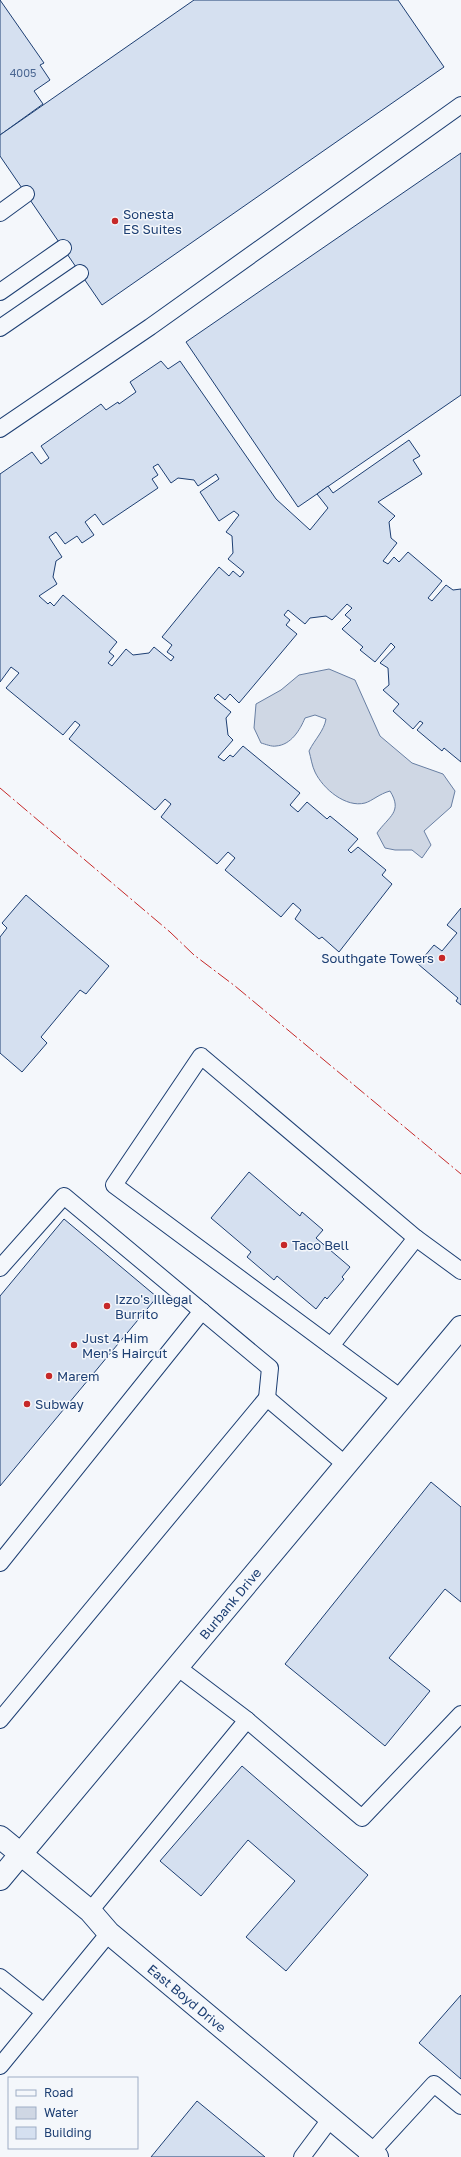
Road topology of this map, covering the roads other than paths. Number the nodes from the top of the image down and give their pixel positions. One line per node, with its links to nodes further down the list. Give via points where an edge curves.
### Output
1 (461, 106): 8 (lane, via 150,327)
2 (26, 194): 3 (lane)
3 (0, 213)
4 (62, 248): 6 (lane)
5 (80, 273): 7 (lane)
6 (0, 292)
7 (0, 328)
8 (0, 429)
9 (416, 1238): 11 (lane); 14 (lane); 14 (lane, via 201,1056 114,1185)
10 (0, 1268): 12 (lane, via 64,1196)
11 (461, 1271)
12 (202, 1311): 15 (lane, via 270,1368); 18 (lane)
13 (461, 1327): 16 (main road, Burbank Drive)
14 (331, 1346): 16 (lane)
15 (267, 1398): 17 (lane); 20 (lane)
16 (401, 1398): 17 (main road, Burbank Drive)
17 (346, 1465): 19 (main road, Burbank Drive)
18 (0, 1563)
19 (177, 1667): 21 (lane); 24 (main road, Burbank Drive)
20 (0, 1720)
21 (247, 1720): 22 (lane, via 362,1818); 26 (lane)
22 (459, 1721)
23 (0, 1837): 24 (main road, East Boyd Drive)
24 (21, 1855): 25 (main road, Burbank Drive); 26 (main road, East Boyd Drive)
25 (0, 1879)
26 (90, 1911): 27 (main road, East Boyd Drive)
27 (109, 1933): 29 (lane); 32 (main road, East Boyd Drive)
28 (0, 1977): 29 (lane)
29 (44, 2012): 30 (lane)
30 (0, 2066)
31 (461, 2106): 33 (lane, via 434,2084)
32 (331, 2118): 33 (main road, East Boyd Drive); 34 (lane)
33 (371, 2155)
34 (302, 2157)

